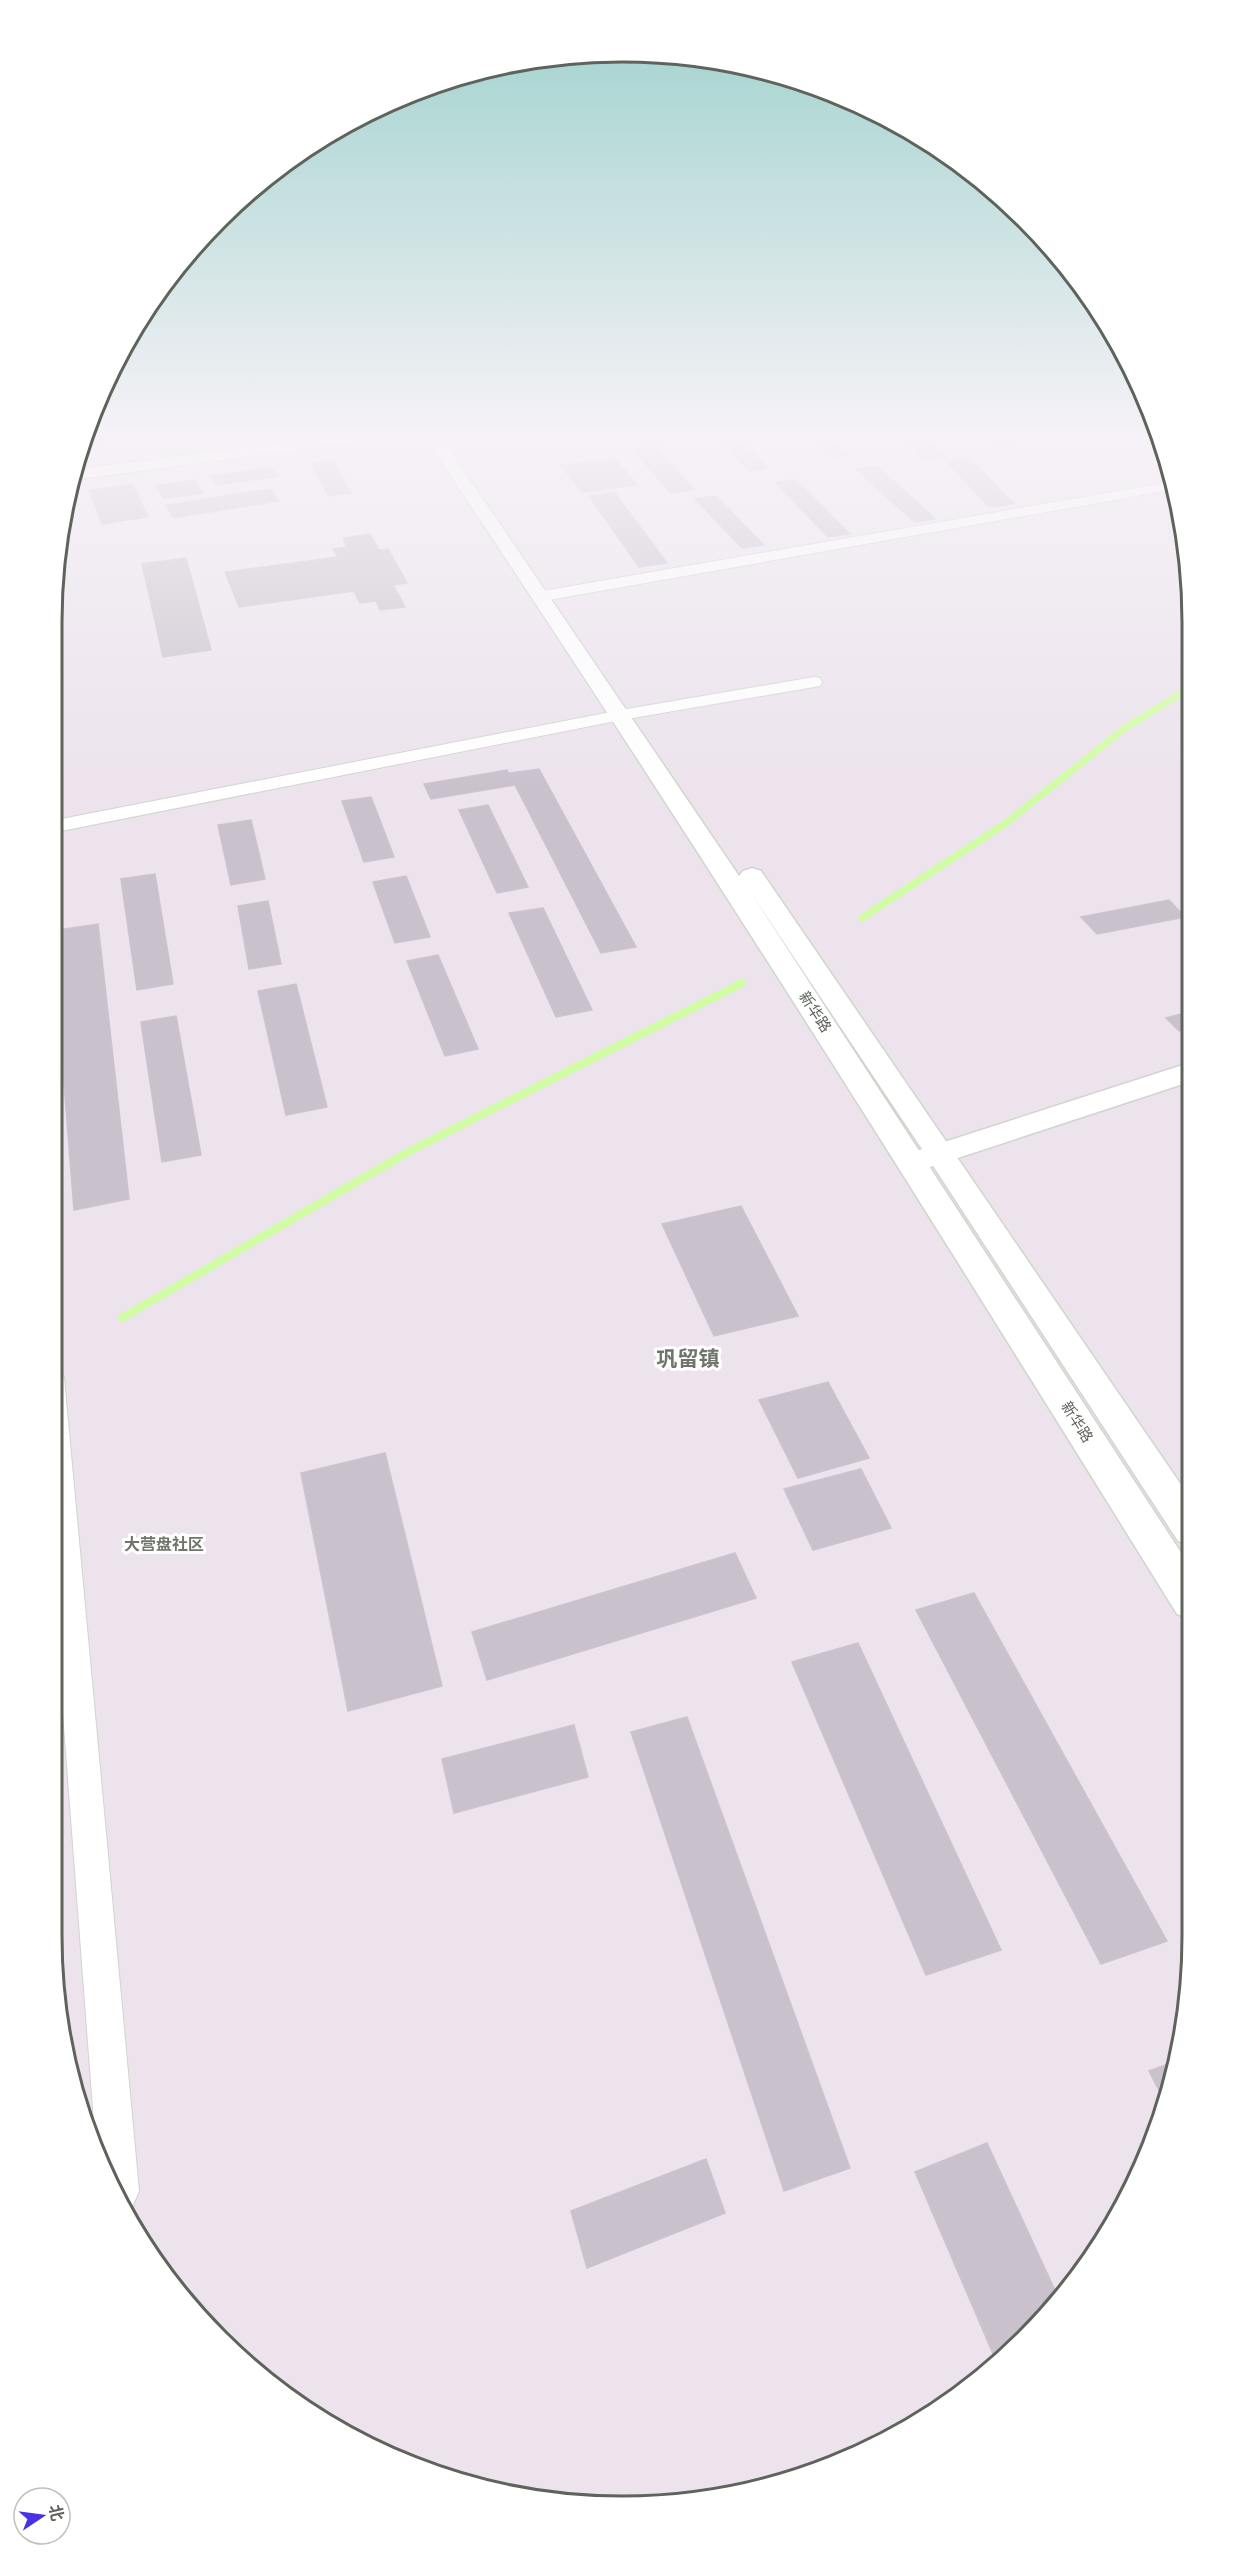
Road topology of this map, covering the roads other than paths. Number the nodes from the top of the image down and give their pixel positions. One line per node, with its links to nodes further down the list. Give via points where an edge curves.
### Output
1 (518, 549): 4 (main road, 新华路)
2 (523, 549): 4 (main road, 新华路)
3 (811, 549): 4 (street)
4 (552, 595): 6 (main road, 新华路)
5 (814, 682): 6 (street)
6 (631, 713): 7 (street); 9 (main road, 新华路); 10 (main road, 新华路)
7 (62, 825)
8 (1182, 1074): 9 (main road)
9 (941, 1154): 10 (main road); 12 (main road, 新华路)
10 (912, 1163): 13 (main road, 新华路)
11 (62, 1510): 14 (street)
12 (1182, 1516)
13 (1182, 1588)
14 (118, 2182)

